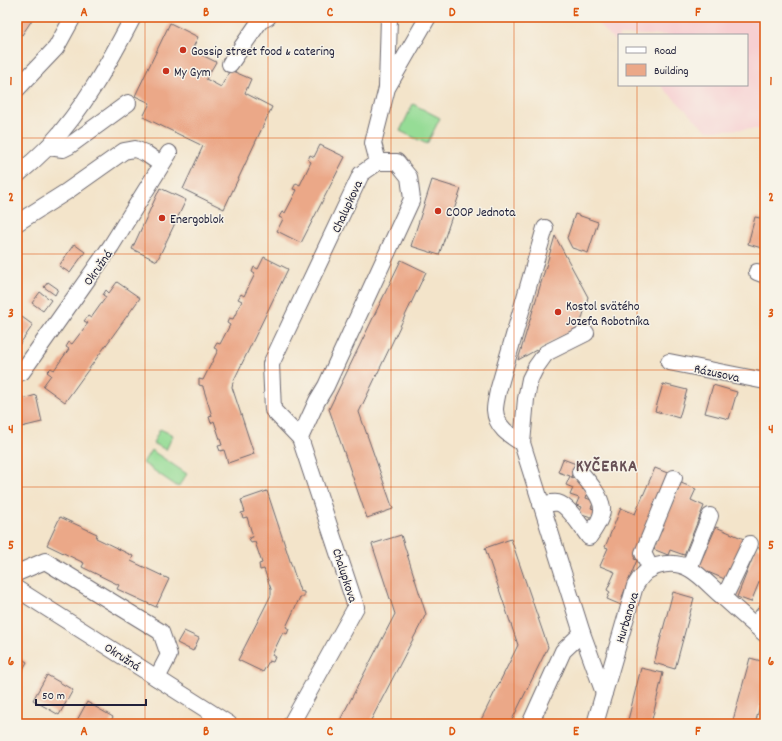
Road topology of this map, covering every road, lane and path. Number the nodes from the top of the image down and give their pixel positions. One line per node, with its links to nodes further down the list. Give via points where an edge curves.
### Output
1 (73, 17): 8 (street, via 56,48)
2 (133, 17): 10 (street, via 99,80)
3 (268, 17): 6 (street, via 260,21)
4 (389, 17): 7 (street)
5 (428, 17): 7 (street)
6 (230, 64)
7 (387, 88): 11 (street, via 373,143)
8 (17, 89)
9 (128, 103): 10 (street, via 69,146 63,149)
10 (48, 147): 12 (street)
11 (378, 162): 19 (street, Chalupkova, via 361,174 271,364 273,410); 19 (street, via 397,162 409,178 412,199)
12 (19, 169)
13 (17, 223): 17 (street, Okružná, via 124,151 135,149 165,159 111,246 22,372)
14 (545, 228): 20 (street, via 498,391 495,410 498,422 510,436)
15 (586, 333): 20 (street, via 546,354 536,367 530,379 526,399)
16 (669, 362): 18 (street, Rázusova)
17 (17, 374)
18 (765, 381)
19 (300, 438): 37 (street, Chalupkova, via 356,607)
20 (522, 443): 23 (street)
21 (580, 472): 23 (street, via 598,496 603,510 589,537 568,509 558,503)
22 (674, 478): 27 (street, via 643,553)
23 (541, 504): 33 (street)
24 (710, 516): 26 (street)
25 (750, 544): 30 (street)
26 (689, 568): 27 (street, Hurbanova, via 670,564); 30 (street, Hurbanova)
27 (651, 569): 35 (street, Hurbanova, via 642,575 635,586)
28 (17, 573): 34 (street, via 45,561 162,632 169,655)
29 (17, 589): 34 (street, Okružná)
30 (724, 598): 32 (street, Hurbanova)
31 (765, 612): 32 (street, Hurbanova)
32 (760, 630)
33 (582, 633): 35 (street); 38 (street, via 563,651)
34 (157, 678): 36 (street, Okružná)
35 (604, 693): 39 (street, Hurbanova)
36 (229, 724)
37 (291, 724)
38 (530, 724)
39 (595, 724)

